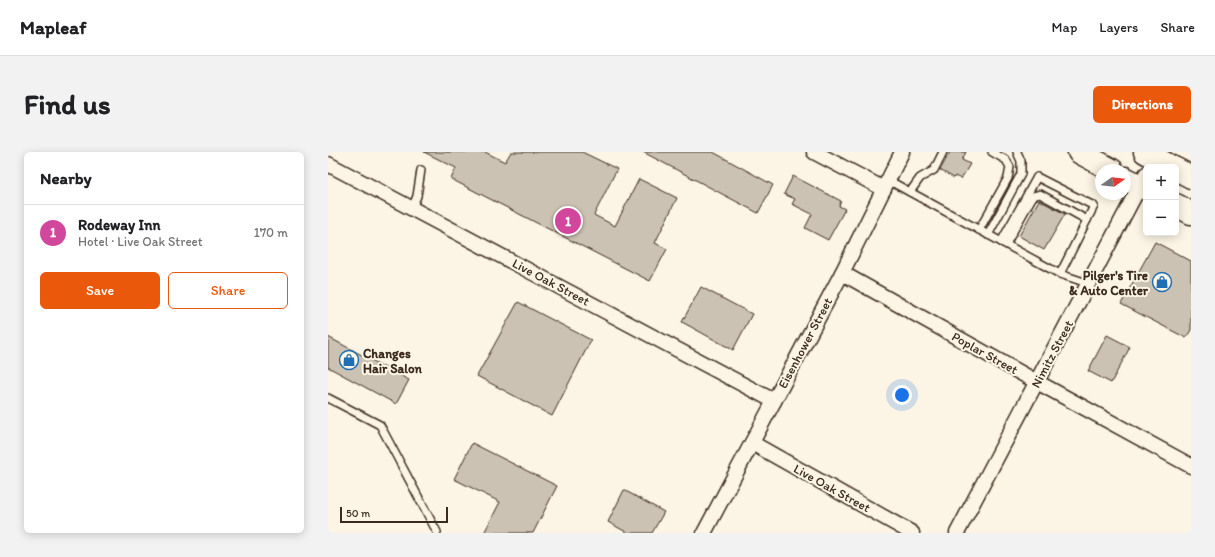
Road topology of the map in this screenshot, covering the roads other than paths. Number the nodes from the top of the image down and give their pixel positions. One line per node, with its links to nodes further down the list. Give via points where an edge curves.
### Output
1 (814, 152): 13 (street)
2 (902, 152): 13 (street, Eisenhower Street)
3 (944, 152): 14 (lane, via 934,170 920,178)
4 (992, 152): 19 (lane, via 1006,160 1010,167 1008,178)
5 (1017, 152): 20 (lane, via 1021,160 1021,174)
6 (1079, 152): 8 (main road)
7 (328, 164): 16 (street, Live Oak Street)
8 (1101, 164)
9 (421, 170): 16 (lane, via 417,196)
10 (1179, 171): 11 (main road)
11 (1191, 177)
12 (1143, 178): 24 (street, Nimitz Street)
13 (886, 184): 14 (lane); 22 (street, Eisenhower Street)
14 (910, 192): 19 (lane)
15 (1179, 207): 17 (main road)
16 (412, 208): 27 (street, Live Oak Street)
17 (1191, 213)
18 (1087, 220): 21 (lane, via 1040,194 1033,196); 21 (lane, via 1094,206 1037,177); 23 (lane)
19 (980, 230): 20 (lane)
20 (988, 235): 21 (lane)
21 (1004, 243): 23 (lane)
22 (842, 273): 25 (street, Poplar Street); 27 (street, Eisenhower Street)
23 (1060, 274): 24 (lane)
24 (1088, 283): 25 (street, Nimitz Street)
25 (1037, 382): 29 (street, Poplar Street); 33 (street, Nimitz Street)
26 (328, 398): 30 (lane, via 380,425)
27 (774, 401): 28 (street, Eisenhower Street)
28 (752, 443): 31 (street, Eisenhower Street); 32 (street, Live Oak Street)
29 (1191, 466)
30 (437, 533)
31 (704, 533)
32 (912, 533)
33 (956, 533)

